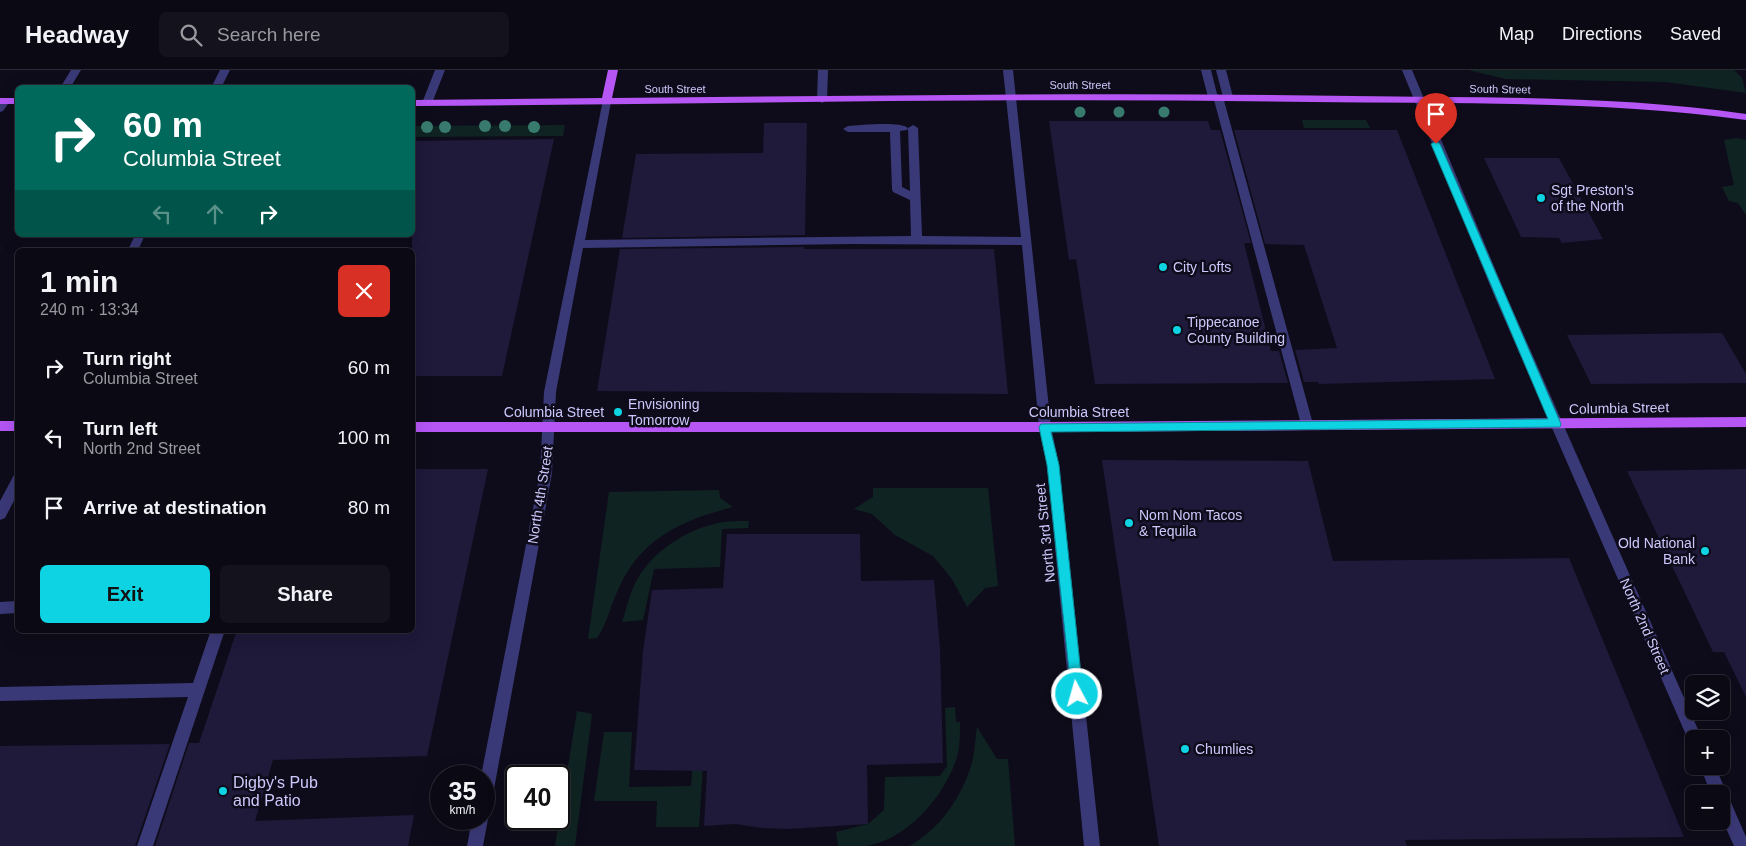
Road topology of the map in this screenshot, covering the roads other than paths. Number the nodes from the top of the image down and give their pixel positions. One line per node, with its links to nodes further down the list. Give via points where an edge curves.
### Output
1 (76, 70): 10 (street)
2 (225, 70): 11 (street)
3 (440, 70): 19 (street)
4 (613, 70): 17 (main road)
5 (823, 70): 14 (street)
6 (1008, 70): 13 (street, North 3rd Street)
7 (1206, 70): 12 (street)
8 (1221, 70): 12 (street)
9 (1407, 70): 15 (street, North 2nd Street)
10 (67, 85)
11 (218, 85)
12 (1220, 97): 13 (main road, South Street); 15 (main road, South Street); 29 (street)
13 (1011, 98): 14 (main road, South Street); 26 (street, North 3rd Street)
14 (822, 100): 17 (main road, South Street)
15 (1418, 100): 21 (main road, South Street, via 1614,103); 30 (street, North 2nd Street)
16 (15, 102): 20 (main road)
17 (606, 102): 19 (main road, South Street); 27 (street, North 4th Street)
18 (415, 103): 19 (main road, South Street)
19 (426, 103)
20 (2, 104)
21 (1746, 117)
22 (895, 128): 23 (street); 24 (street, via 897,189); 24 (street, via 914,128)
23 (848, 129)
24 (914, 197): 25 (street)
25 (917, 240): 26 (street); 27 (street)
26 (1027, 241): 35 (street, North 3rd Street)
27 (580, 244): 34 (street, North 4th Street, via 550,392)
28 (1746, 422): 30 (main road, Columbia Street)
29 (1307, 424): 30 (main road, Columbia Street); 35 (main road, Columbia Street)
30 (1556, 424): 43 (street, North 2nd Street)
31 (0, 426): 32 (main road)
32 (15, 426)
33 (415, 427): 34 (main road, Columbia Street)
34 (549, 427): 35 (main road, Columbia Street); 44 (street, North 4th Street, via 546,473)
35 (1045, 427): 49 (street, North 3rd Street, via 1054,475)
36 (15, 485): 37 (street)
37 (0, 514)
38 (15, 607): 39 (street)
39 (0, 608)
40 (217, 633): 41 (street)
41 (198, 690): 42 (street); 47 (street)
42 (0, 694)
43 (1691, 730)
44 (491, 765)
45 (1730, 819): 50 (street)
46 (478, 830): 48 (street)
47 (145, 846)
48 (475, 846)
49 (1092, 846)
50 (1742, 846)

